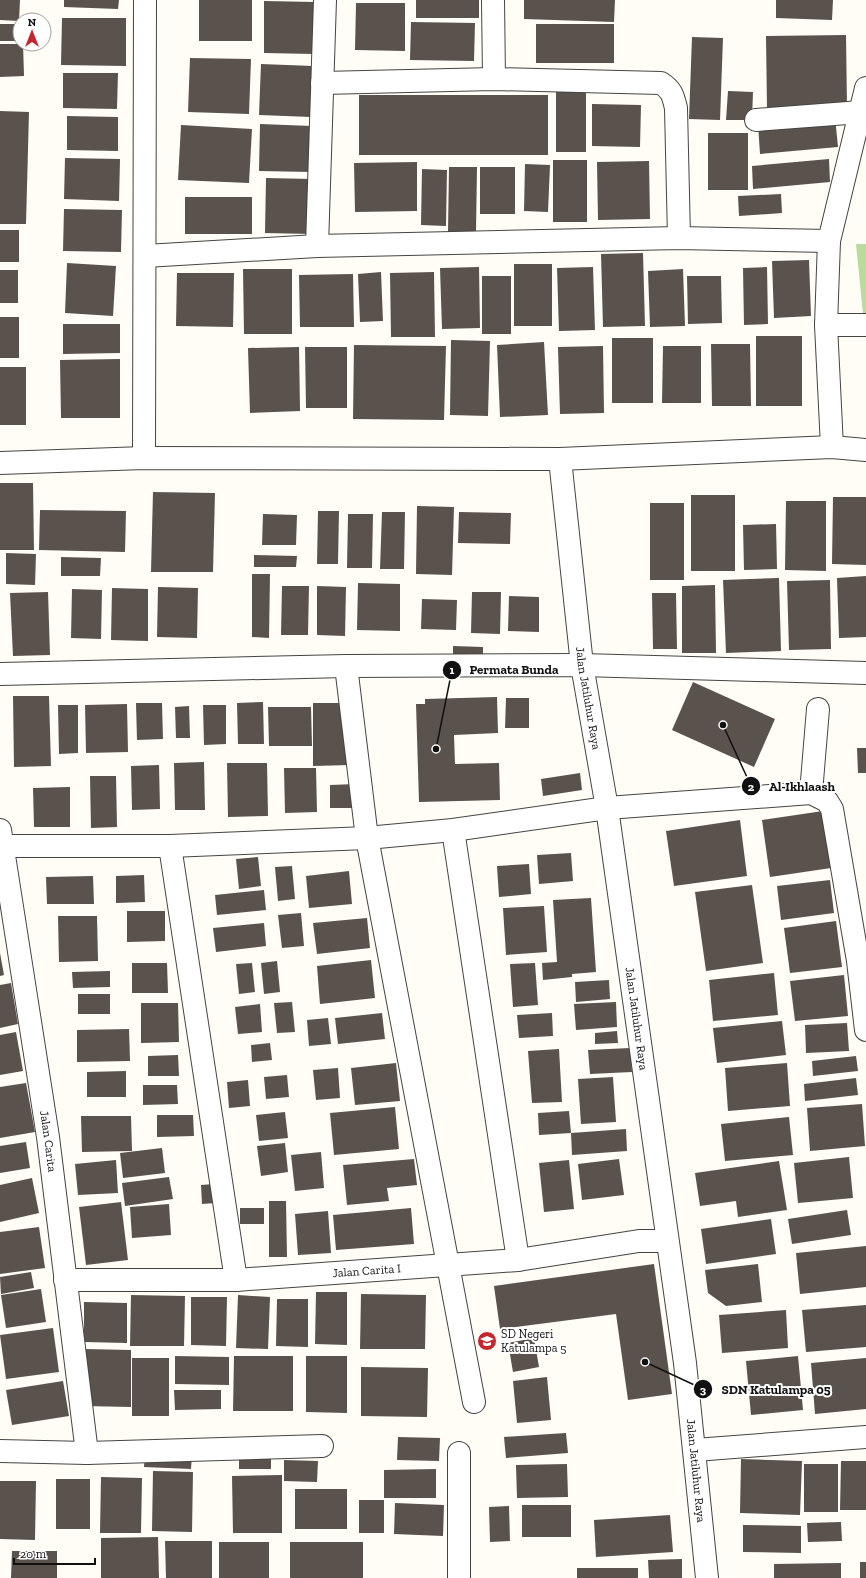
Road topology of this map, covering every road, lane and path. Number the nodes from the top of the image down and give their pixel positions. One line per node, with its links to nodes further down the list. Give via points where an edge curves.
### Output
1 (145, 0): 12 (street)
2 (325, 0): 5 (street)
3 (493, 0): 4 (street)
4 (494, 79): 5 (street); 9 (street, via 661,83 669,88 676,108)
5 (322, 83): 11 (street)
6 (866, 88): 7 (street)
7 (861, 112): 8 (street); 10 (street)
8 (756, 120)
9 (679, 238): 10 (street); 11 (street)
10 (829, 241): 13 (street)
11 (317, 246): 12 (street)
12 (145, 256): 17 (street)
13 (826, 325): 14 (street); 15 (street)
14 (866, 325)
15 (832, 447): 16 (street); 18 (street)
16 (866, 450)
17 (144, 458): 18 (street); 19 (street)
18 (560, 460): 20 (street, Jalan Jatiluhur Raya)
19 (0, 463)
20 (582, 665): 21 (street); 22 (street); 26 (street, Jalan Jatiluhur Raya)
21 (346, 666): 23 (street); 29 (street)
22 (866, 673)
23 (0, 674)
24 (818, 709): 25 (street)
25 (811, 793): 26 (street); 31 (street, via 827,801 832,809)
26 (607, 808): 27 (street); 33 (street, Jalan Jatiluhur Raya)
27 (453, 830): 29 (street); 34 (street)
28 (1, 838): 30 (street); 36 (street, Jalan Carita, via 48,1137)
29 (367, 838): 30 (street); 35 (street)
30 (170, 846): 37 (street)
31 (862, 961): 32 (street)
32 (866, 1030)
33 (667, 1241): 34 (street, Jalan Carita I, via 638,1241); 42 (street, Jalan Jatiluhur Raya)
34 (518, 1260): 35 (street, Jalan Carita I)
35 (450, 1266): 37 (street, Jalan Carita I); 38 (street)
36 (65, 1280): 37 (street, Jalan Carita I); 43 (street, Jalan Carita)
37 (236, 1280)
38 (474, 1402)
39 (866, 1438): 42 (street)
40 (322, 1446): 43 (street)
41 (0, 1450): 43 (street)
42 (695, 1450): 46 (street, Jalan Jatiluhur Raya)
43 (87, 1453)
44 (459, 1453): 45 (street)
45 (459, 1578)
46 (707, 1578)

